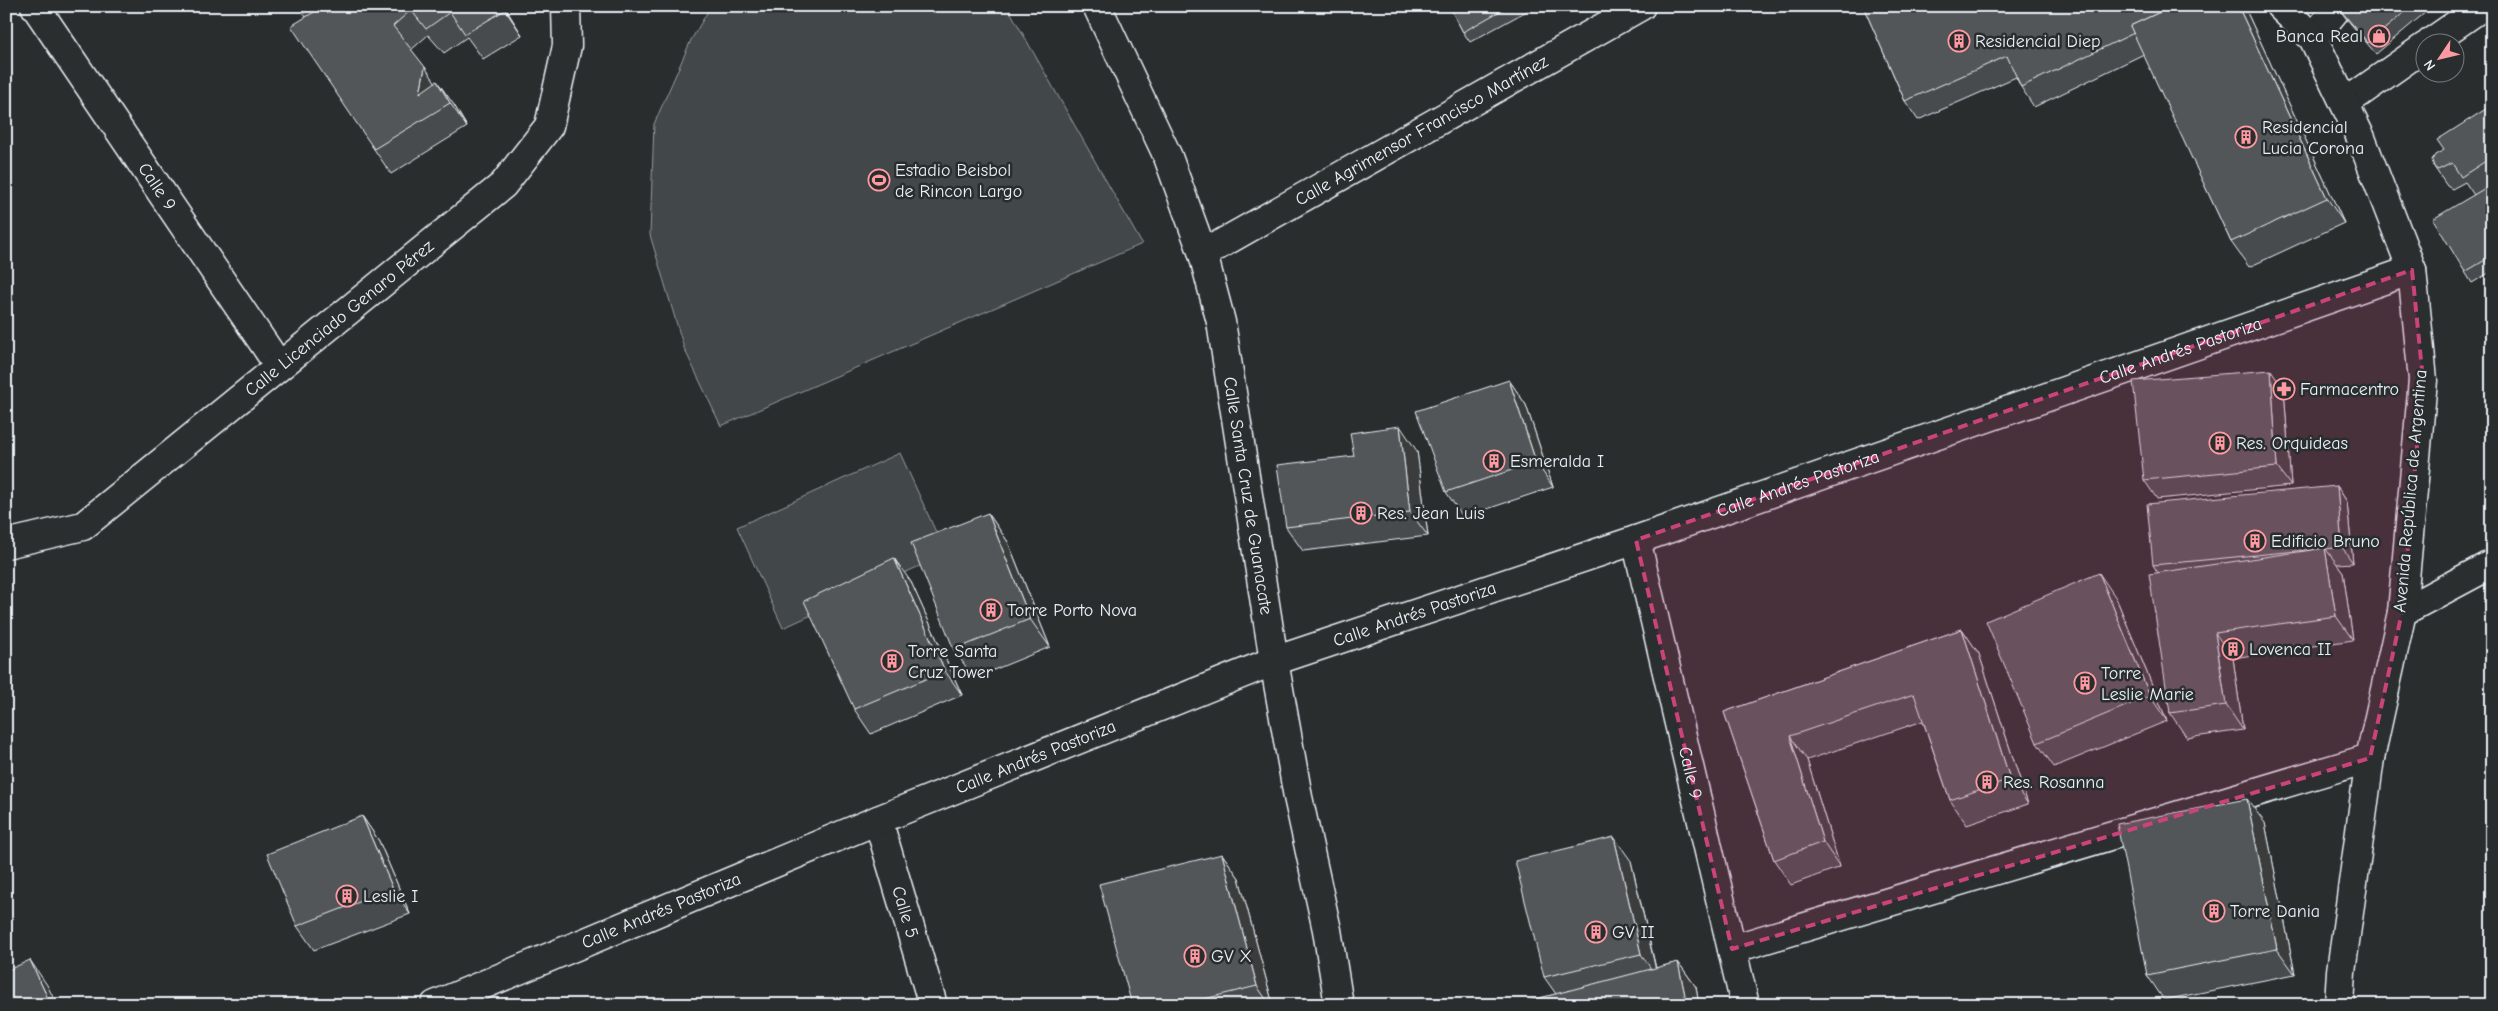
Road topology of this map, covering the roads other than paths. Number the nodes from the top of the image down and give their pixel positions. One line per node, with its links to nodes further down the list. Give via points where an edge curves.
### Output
1 (35, 6): 14 (street, Calle 9)
2 (566, 6): 14 (street, Calle Licenciado Genaro Pérez, via 566,46 548,126 503,185)
3 (1097, 6): 12 (street, Calle Santa Cruz de Guanacate, via 1168,157)
4 (1641, 6): 12 (street, Calle Agrimensor Francisco Martínez)
5 (2280, 6): 9 (street, Avenida República de Argentina)
6 (2339, 6): 9 (street)
7 (2483, 6): 8 (street)
8 (2445, 32)
9 (2313, 38): 11 (street, Avenida República de Argentina)
10 (2416, 53): 11 (street)
11 (2345, 103): 13 (street, Avenida República de Argentina)
12 (1203, 254): 19 (street, Calle Santa Cruz de Guanacate, via 1221,322)
13 (2412, 270): 15 (street, Calle Andrés Pastoriza); 18 (street, Avenida República de Argentina, via 2423,380)
14 (279, 366): 16 (street, Calle Licenciado Genaro Pérez, via 83,526)
15 (1636, 540): 19 (street, Calle Andrés Pastoriza); 22 (street, Calle 9)
16 (7, 543)
17 (2492, 564): 18 (street)
18 (2402, 612): 20 (street, Avenida República de Argentina)
19 (1274, 661): 21 (street, Calle Andrés Pastoriza); 25 (street, Calle Santa Cruz de Guanacate)
20 (2370, 758): 22 (street); 27 (street, Avenida República de Argentina)
21 (878, 820): 23 (street, Calle Andrés Pastoriza); 24 (street, Calle 5)
22 (1732, 949): 26 (street, Calle 9)
23 (441, 1003)
24 (933, 1005)
25 (1339, 1005)
26 (1745, 1005)
27 (2339, 1005)

